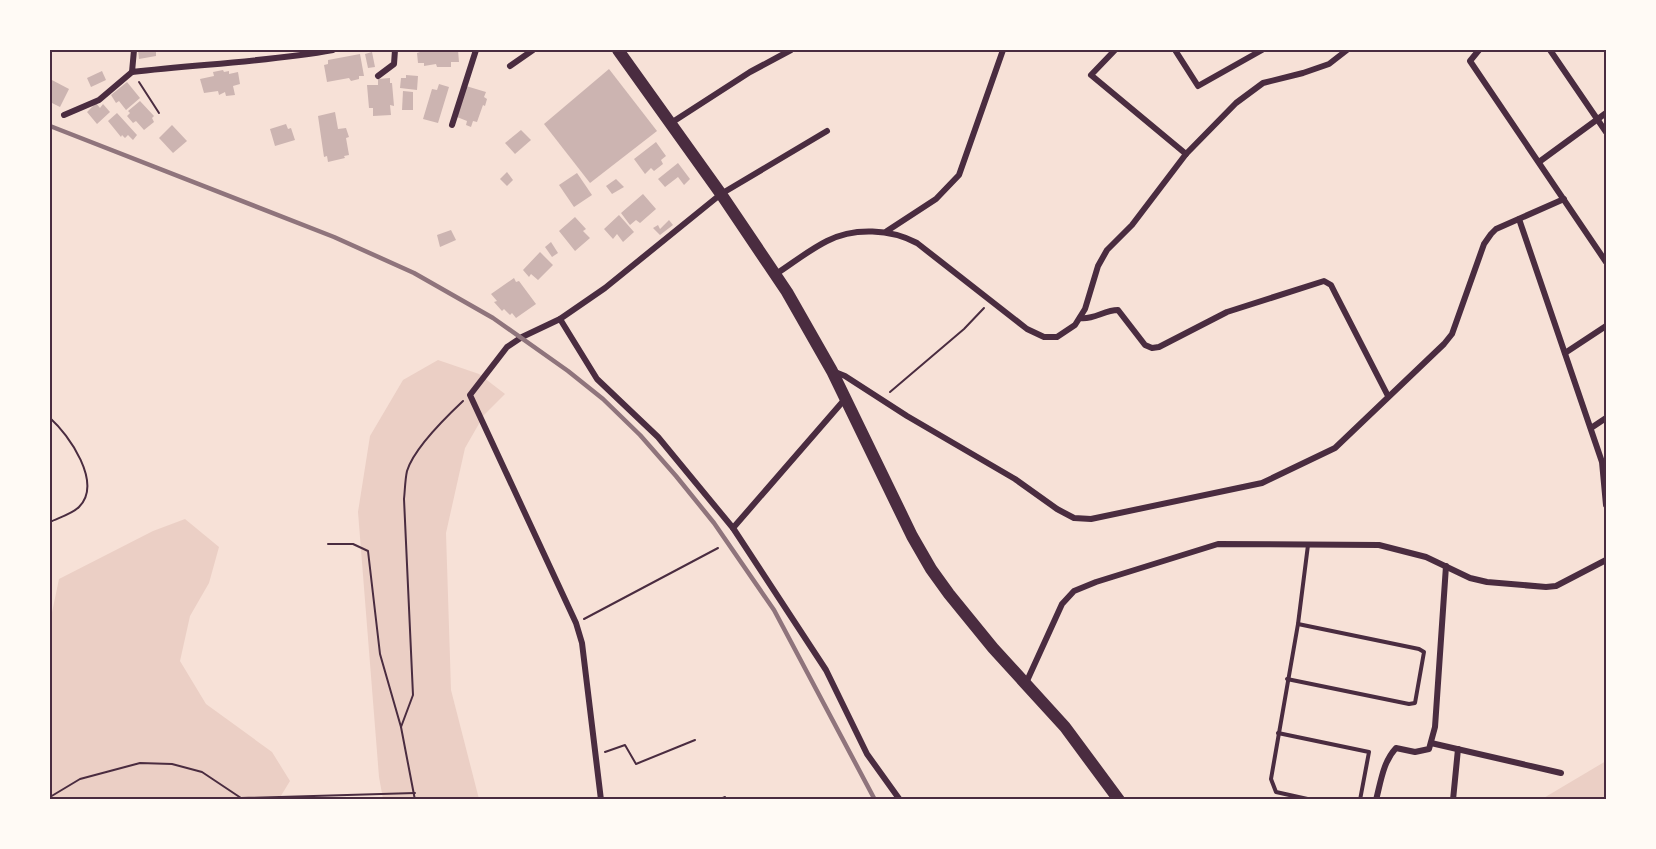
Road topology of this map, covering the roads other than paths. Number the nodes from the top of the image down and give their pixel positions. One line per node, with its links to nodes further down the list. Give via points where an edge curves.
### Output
1 (134, 50): 17 (street)
2 (333, 50): 15 (street)
3 (396, 50): 18 (street, via 394,64)
4 (476, 50): 23 (street)
5 (533, 50): 16 (street)
6 (618, 50): 22 (highway)
7 (791, 50): 22 (street)
8 (1002, 50): 31 (street, via 959,175 936,199)
9 (1115, 50): 26 (street, via 1091,75)
10 (1175, 50): 11 (street, via 1198,86)
11 (1262, 50)
12 (1347, 50): 26 (street, via 1329,64 1263,83 1250,91)
13 (1479, 50): 27 (street, via 1470,61)
14 (1550, 50): 21 (street)
15 (314, 51): 17 (street, via 289,58)
16 (510, 66)
17 (132, 72): 20 (street, via 99,100)
18 (378, 76)
19 (1606, 113): 21 (street)
20 (64, 115)
21 (1598, 119): 25 (street); 27 (street)
22 (671, 123): 28 (highway)
23 (452, 125)
24 (827, 131): 28 (street)
25 (1606, 132)
26 (1186, 154): 34 (street, via 1132,225 1107,250)
27 (1539, 162): 29 (street)
28 (721, 194): 33 (highway); 35 (street, via 622,275)
29 (1564, 199): 30 (street); 32 (street)
30 (1519, 219): 37 (street); 39 (street, via 1496,229 1484,244 1452,334)
31 (887, 231): 33 (street, via 829,240); 34 (street, via 917,243 1027,329 1044,337 1057,337 1076,326)
32 (1606, 262)
33 (776, 274): 38 (highway)
34 (1080, 318): 39 (street, via 1118,310 1145,345 1159,347 1227,312 1324,281 1335,293)
35 (560, 319): 44 (street, via 597,379 658,436); 55 (street, via 507,347 470,395 576,623 582,643)
36 (1606, 326): 37 (street)
37 (1565, 353): 42 (street)
38 (832, 371): 39 (street, via 1015,479 1057,509 1074,518 1091,519 1262,483 1335,448); 40 (highway)
39 (1388, 396)
40 (845, 399): 44 (street); 50 (highway, via 931,569 975,627)
41 (1606, 418): 42 (street)
42 (1591, 428): 43 (street, via 1602,462)
43 (1606, 505)
44 (733, 528): 56 (street, via 825,670 867,754)
45 (1308, 544): 47 (street, via 1379,545); 48 (lane); 50 (street, via 1218,544 1074,591 1062,603)
46 (1606, 560): 47 (street, via 1556,586 1546,587 1487,582)
47 (1446, 566): 52 (street)
48 (1298, 624): 49 (lane); 49 (lane, via 1424,652 1415,703)
49 (1287, 680): 51 (lane)
50 (1026, 684): 57 (highway, via 1065,727)
51 (1278, 733): 58 (lane, via 1271,779 1276,792); 59 (lane, via 1369,752)
52 (1431, 743): 53 (street); 60 (street, via 1429,749 1415,752 1396,748 1388,756)
53 (1458, 749): 54 (street); 61 (street)
54 (1561, 773)
55 (601, 800)
56 (900, 800)
57 (1119, 800)
58 (1312, 800)
59 (1360, 800)
60 (1376, 800)
61 (1453, 800)

